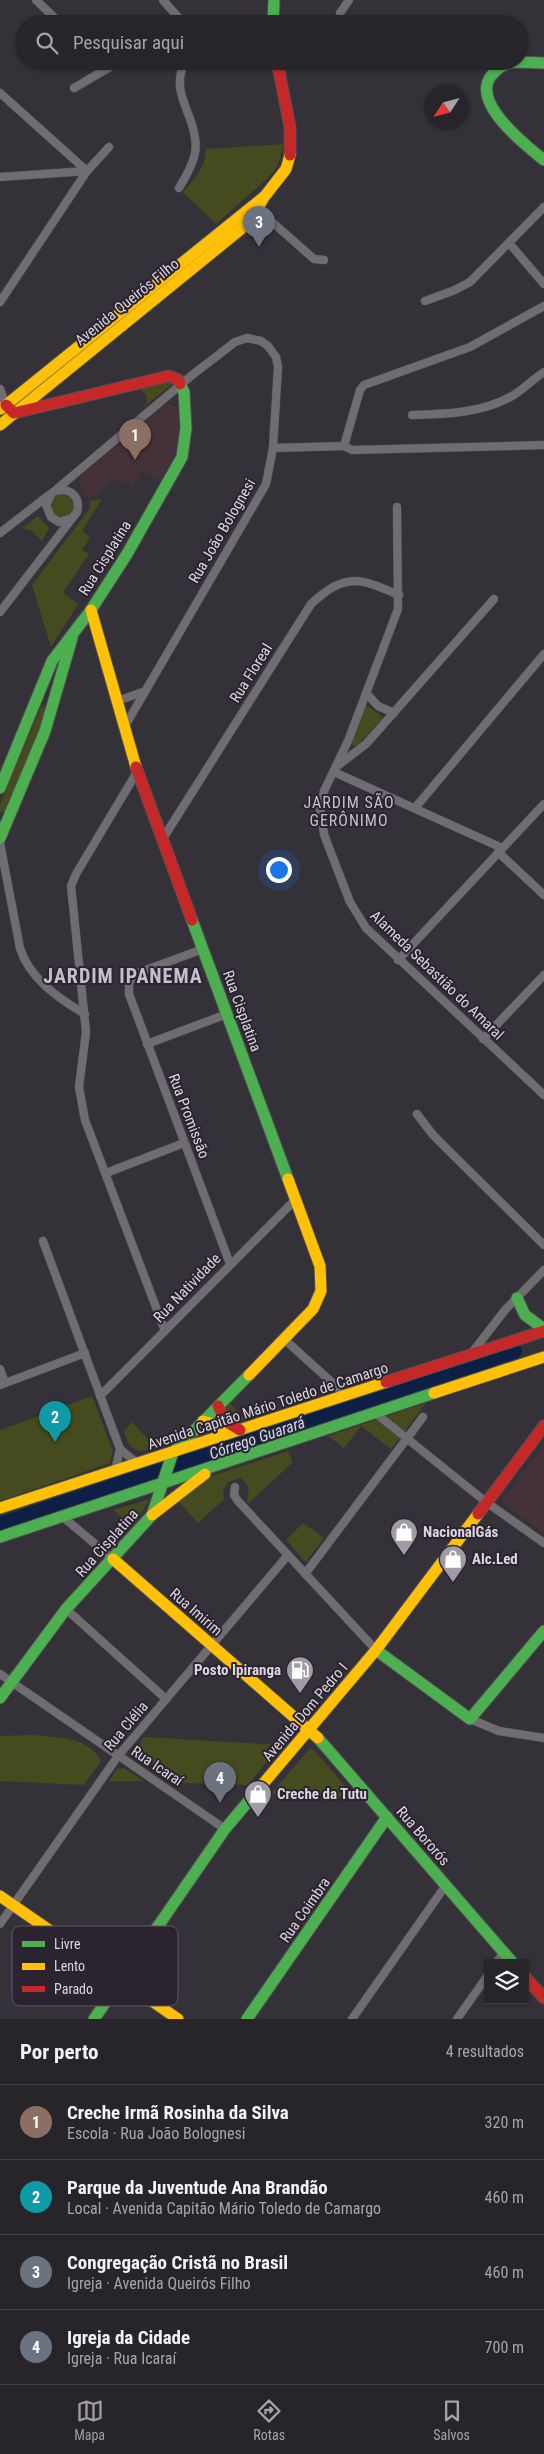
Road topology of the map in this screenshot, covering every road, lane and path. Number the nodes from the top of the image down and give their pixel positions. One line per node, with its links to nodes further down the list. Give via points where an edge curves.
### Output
1 (36, 0): 6 (street)
2 (163, 0): 7 (street)
3 (274, 0): 8 (street)
4 (349, 0): 5 (street)
5 (340, 13)
6 (52, 15)
7 (176, 15)
8 (273, 15)
9 (529, 63): 10 (street)
10 (544, 63)
11 (105, 70): 15 (street)
12 (181, 70): 21 (street, via 180,92 194,128 197,148 192,168)
13 (279, 70): 22 (street, Avenida Queirós Filho, via 290,150 287,166)
14 (494, 70): 18 (street, via 489,75 485,90 490,106 512,132)
15 (74, 88)
16 (0, 93): 19 (street)
17 (109, 147): 19 (street)
18 (544, 160)
19 (87, 171): 20 (street); 28 (street)
20 (0, 177)
21 (179, 188)
22 (255, 207): 25 (street, via 314,259); 32 (street, Avenida Queirós Filho, via 251,221 176,274)
23 (544, 207): 24 (street)
24 (509, 243): 26 (street); 27 (street, via 470,282)
25 (324, 260)
26 (544, 284)
27 (425, 301)
28 (0, 302)
29 (544, 306): 38 (street, via 470,347 364,384)
30 (544, 372): 36 (street, via 501,402 446,414)
31 (181, 384): 34 (street, via 174,377 164,376); 40 (street, Rua João Bolognesi, via 235,342 247,338 262,341 273,351 278,367); 41 (street, Rua João Bolognesi); 53 (street, Rua Cisplatina, via 186,436 182,457)
32 (36, 388): 34 (street); 35 (street, Avenida Queirós Filho)
33 (0, 389): 35 (street)
34 (52, 405): 35 (street)
35 (7, 409): 37 (street, Avenida Queirós Filho)
36 (412, 415)
37 (0, 425)
38 (344, 446): 39 (street, via 352,450); 40 (street)
39 (544, 446)
40 (273, 448): 57 (street, Rua João Bolognesi, via 270,472 262,493)
41 (73, 476): 42 (street, Rua João Bolognesi); 43 (street)
42 (52, 493): 43 (street, via 66,490); 44 (street, Rua João Bolognesi); 46 (street, via 46,501)
43 (73, 494): 47 (street, via 78,504)
44 (35, 506): 46 (street); 49 (street, Rua João Bolognesi)
45 (397, 507): 51 (street, Alameda Sebastião do Amaral)
46 (46, 509): 48 (street)
47 (72, 518): 48 (street, via 64,522); 50 (street)
48 (54, 520): 50 (street)
49 (0, 533)
50 (56, 538): 54 (street)
51 (399, 595): 58 (street, Alameda Sebastião do Amaral, via 396,618); 68 (street, Rua Floreal, via 358,580 345,582 311,604)
52 (494, 600): 60 (street)
53 (91, 610): 55 (street); 59 (street, Rua Cisplatina)
54 (0, 612)
55 (75, 630): 64 (street, via 52,662); 67 (street, via 45,731)
56 (544, 654): 66 (street)
57 (143, 692): 59 (street); 61 (street, Rua João Bolognesi)
58 (366, 694): 60 (street, via 378,706); 62 (street, Alameda Sebastião do Amaral)
59 (117, 700): 61 (street, Rua Cisplatina)
60 (394, 713): 62 (street, via 366,744)
61 (125, 726): 63 (street, Rua Cisplatina)
62 (335, 770): 66 (street); 73 (street, Alameda Sebastião do Amaral, via 322,799 324,834 354,912)
63 (138, 772): 68 (street, Rua Cisplatina); 75 (street, via 71,886)
64 (0, 788)
65 (544, 804): 70 (street)
66 (415, 808): 70 (street)
67 (0, 837)
68 (162, 840): 72 (street, Rua Cisplatina)
69 (0, 843): 75 (street, via 25,961 53,993)
70 (500, 850): 71 (street); 73 (street)
71 (544, 895)
72 (203, 950): 76 (street, Rua Cisplatina); 78 (street, Rua Promissão, via 133,976 129,994)
73 (398, 960): 77 (street, Alameda Sebastião do Amaral)
74 (544, 975): 77 (street)
75 (85, 1014): 82 (street, via 80,1094 85,1120)
76 (227, 1014): 78 (street); 83 (street, Rua Cisplatina)
77 (482, 1039): 79 (street, Alameda Sebastião do Amaral)
78 (147, 1044): 81 (street, Rua Promissão)
79 (544, 1096)
80 (417, 1114): 85 (street, via 433,1136)
81 (184, 1143): 82 (street); 86 (street, Rua Promissão)
82 (106, 1173): 90 (street)
83 (295, 1200): 86 (street, Rua Natividade); 91 (street, Rua Cisplatina, via 318,1259 323,1282 317,1304)
84 (43, 1241): 92 (street)
85 (544, 1245)
86 (230, 1264): 90 (street, Rua Natividade)
87 (544, 1270): 88 (street)
88 (517, 1298): 89 (street, via 526,1315); 94 (street)
89 (544, 1330): 94 (street, Avenida Capitão Mário Toledo de Camargo)
90 (165, 1331): 97 (street, Rua Natividade)
91 (284, 1340): 98 (street); 99 (street, Rua Cisplatina)
92 (85, 1353): 96 (street); 97 (street)
93 (544, 1357): 100 (street)
94 (468, 1358): 98 (street, Avenida Capitão Mário Toledo de Camargo)
95 (0, 1369): 96 (street)
96 (3, 1384)
97 (100, 1396): 106 (street)
98 (347, 1396): 104 (street, Avenida Capitão Mário Toledo de Camargo)
99 (218, 1406): 102 (street, Rua Cisplatina); 104 (street, via 222,1419)
100 (374, 1412): 105 (street); 109 (street)
101 (422, 1417): 105 (street)
102 (203, 1421): 104 (street); 107 (street, Rua Cisplatina)
103 (544, 1426): 113 (street, Avenida Dom Pedro I)
104 (238, 1430): 107 (street, Avenida Capitão Mário Toledo de Camargo)
105 (408, 1437): 113 (street); 121 (street)
106 (120, 1448): 108 (street); 110 (street)
107 (172, 1456): 108 (street, Avenida Capitão Mário Toledo de Camargo); 111 (street, Rua Cisplatina)
108 (138, 1463): 110 (street, Avenida Capitão Mário Toledo de Camargo)
109 (215, 1466): 111 (street); 115 (street)
110 (115, 1471): 114 (street, Avenida Capitão Mário Toledo de Camargo)
111 (162, 1486): 115 (street, Rua Cisplatina); 116 (street)
112 (234, 1487): 119 (street, via 238,1501)
113 (486, 1502): 118 (street); 125 (street, Avenida Dom Pedro I)
114 (0, 1508)
115 (152, 1516): 120 (street, Rua Cisplatina)
116 (63, 1517): 117 (street); 120 (street, Rua Imirim)
117 (0, 1537)
118 (544, 1542)
119 (288, 1555): 121 (street); 124 (street, Rua Clélia)
120 (113, 1559): 122 (street, Rua Cisplatina); 124 (street, Rua Imirim)
121 (306, 1574): 125 (street)
122 (66, 1609): 127 (street, Rua Cisplatina); 129 (street)
123 (544, 1631): 130 (street)
124 (212, 1645): 129 (street, Rua Clélia); 131 (street, Rua Imirim)
125 (376, 1650): 130 (street); 131 (street, Avenida Dom Pedro I)
126 (0, 1674): 127 (street, Rua Icaraí)
127 (12, 1682): 128 (street, Rua Cisplatina); 133 (street, Rua Icaraí)
128 (0, 1698)
129 (166, 1699): 133 (street, Rua Clélia)
130 (470, 1719): 132 (street, via 499,1731)
131 (310, 1731): 134 (street, Rua Bororós); 135 (street, Avenida Dom Pedro I)
132 (544, 1738)
133 (118, 1756): 135 (street, Rua Icaraí); 138 (street, Rua Clélia)
134 (387, 1817): 136 (street, Rua Bororós); 150 (street, Rua Coimbra)
135 (226, 1829): 141 (street, Avenida Dom Pedro I)
136 (446, 1885): 142 (street, Rua Bororós); 153 (street)
137 (0, 1896): 138 (street)
138 (13, 1905): 139 (street, Rua Clélia); 140 (street)
139 (0, 1924)
140 (44, 1926)
141 (159, 1926)
142 (504, 1952): 143 (street); 144 (street, Rua Bororós)
143 (499, 1959)
144 (510, 1959)
145 (484, 1980): 154 (street)
146 (529, 1981): 147 (street)
147 (544, 1998)
148 (103, 2006): 151 (street, Avenida Dom Pedro I)
149 (159, 2006): 152 (street)
150 (252, 2017)
151 (94, 2019)
152 (178, 2019)
153 (352, 2019)
154 (456, 2019)

